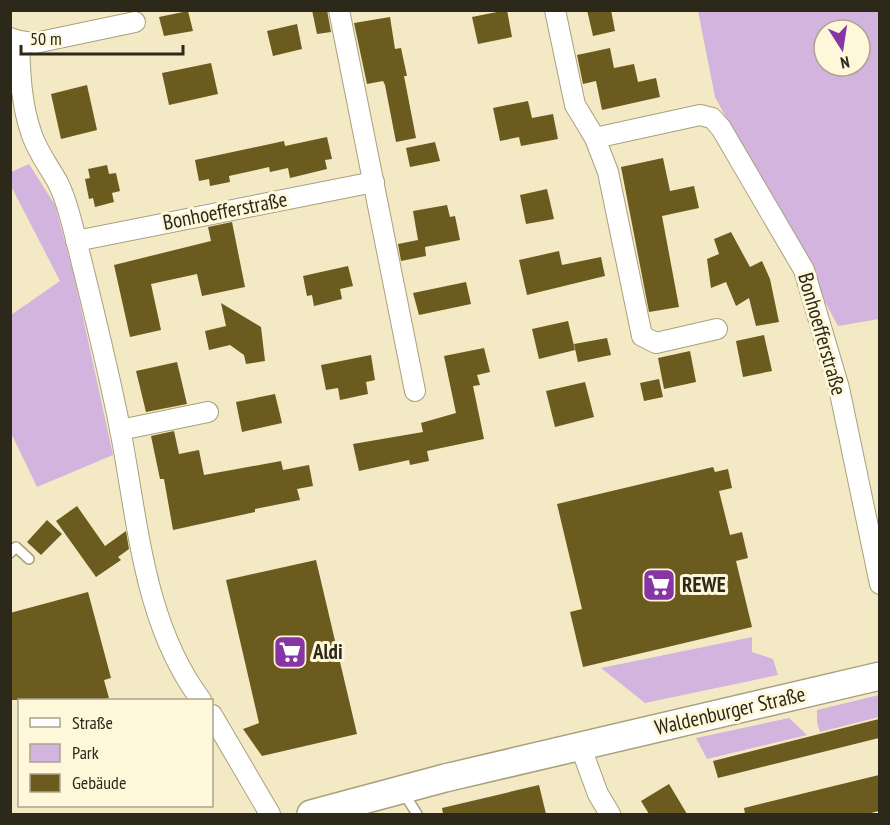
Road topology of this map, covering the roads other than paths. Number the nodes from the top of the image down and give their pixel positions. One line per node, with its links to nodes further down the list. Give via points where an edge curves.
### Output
1 (339, 10): 6 (street)
2 (555, 10): 5 (street, via 575,105)
3 (135, 22): 4 (street, via 34,43)
4 (15, 39): 7 (street, via 31,134 59,184)
5 (595, 138): 8 (street, via 608,172 642,336 656,343); 14 (street, Bonhoefferstraße, via 700,115 712,118 721,128 804,270 839,388)
6 (374, 182): 7 (street, Bonhoefferstraße); 9 (street)
7 (76, 241): 11 (street)
8 (717, 329)
9 (415, 391)
10 (208, 412): 11 (street)
11 (120, 430): 16 (street, via 159,619 186,680)
12 (10, 553): 13 (lane, via 16,547)
13 (29, 559)
14 (879, 584)
15 (879, 676): 18 (street, Waldenburger Straße)
16 (200, 699)
17 (213, 717): 20 (street)
18 (580, 745): 19 (street, Waldenburger Straße); 23 (street, via 598,794)
19 (401, 790): 21 (street, Waldenburger Straße); 22 (lane)
20 (270, 814)
21 (311, 814)
22 (417, 814)
23 (610, 814)

